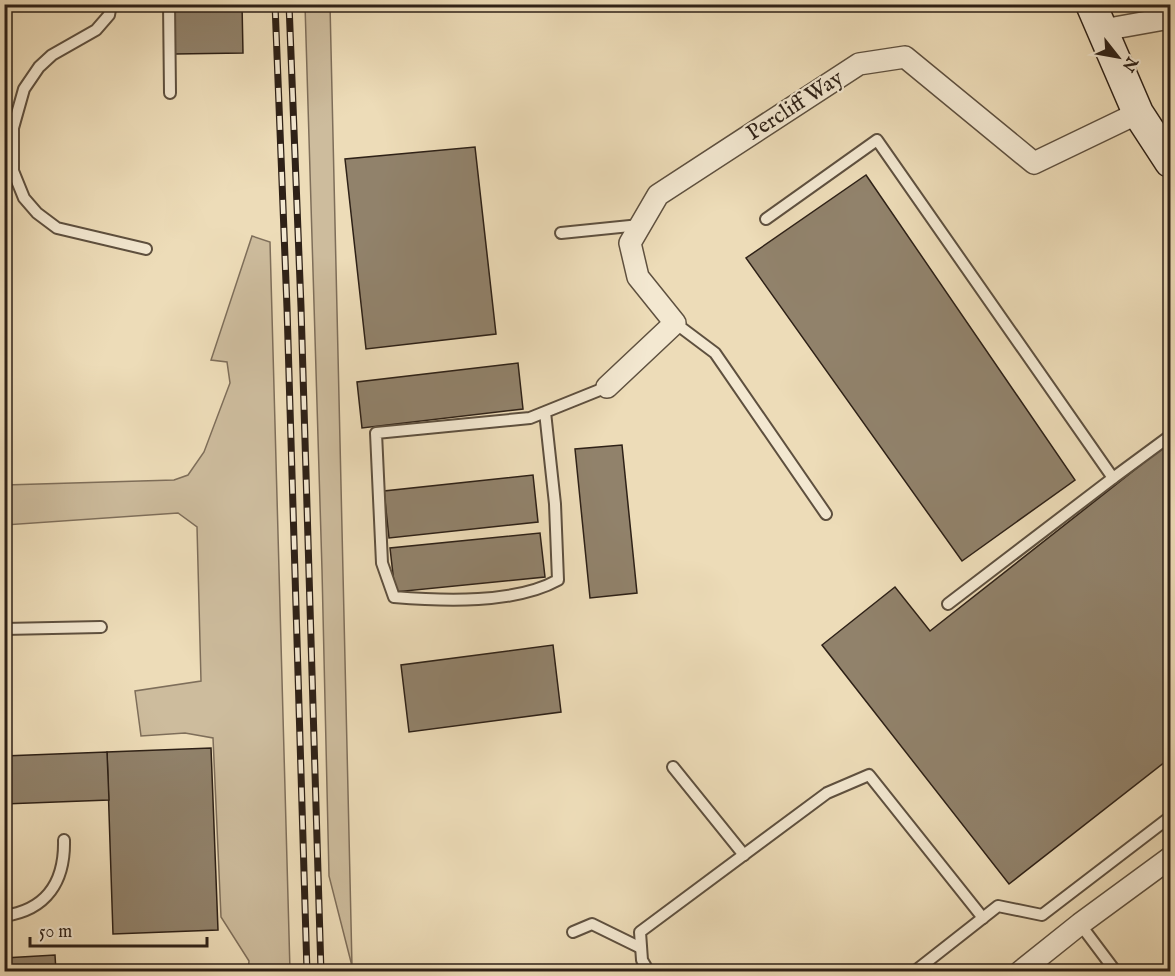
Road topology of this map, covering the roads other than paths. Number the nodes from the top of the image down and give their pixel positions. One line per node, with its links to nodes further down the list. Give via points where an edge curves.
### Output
1 (111, 4): 11 (lane, via 96,30 52,55 24,88 14,128 13,171 24,198 57,228)
2 (169, 4): 5 (lane)
3 (1097, 17): 4 (street); 6 (street)
4 (1170, 18)
5 (170, 93)
6 (1138, 113): 7 (street); 9 (street, Percliff Way, via 1034,163 905,57 859,64 658,195)
7 (1170, 162)
8 (766, 219): 16 (lane, via 877,140)
9 (640, 225): 10 (lane); 12 (street, Percliff Way, via 630,243 638,277)
10 (561, 233)
11 (146, 249)
12 (675, 323): 13 (street); 17 (lane, via 715,353)
13 (607, 387): 14 (lane)
14 (545, 412): 14 (lane, via 530,418 376,434 382,563 394,597 488,598 543,588 558,580)
15 (1170, 436): 16 (lane)
16 (1113, 478): 18 (lane)
17 (826, 514)
18 (948, 604)
19 (101, 627): 20 (lane)
20 (4, 630)
21 (673, 767): 24 (lane)
22 (1170, 817): 27 (lane, via 1042,915 998,906)
23 (64, 840): 26 (lane, via 57,882 45,899 21,913)
24 (744, 855): 27 (lane, via 827,793 869,775); 30 (lane, via 640,932)
25 (1170, 858): 28 (street)
26 (4, 916)
27 (982, 918): 34 (lane)
28 (1080, 924): 35 (street); 36 (lane)
29 (573, 932): 30 (lane, via 592,924)
30 (641, 948): 33 (lane)
31 (163, 971): 32 (lane)
32 (144, 972)
33 (649, 972)
34 (914, 972)
35 (1020, 972)
36 (1116, 972)

